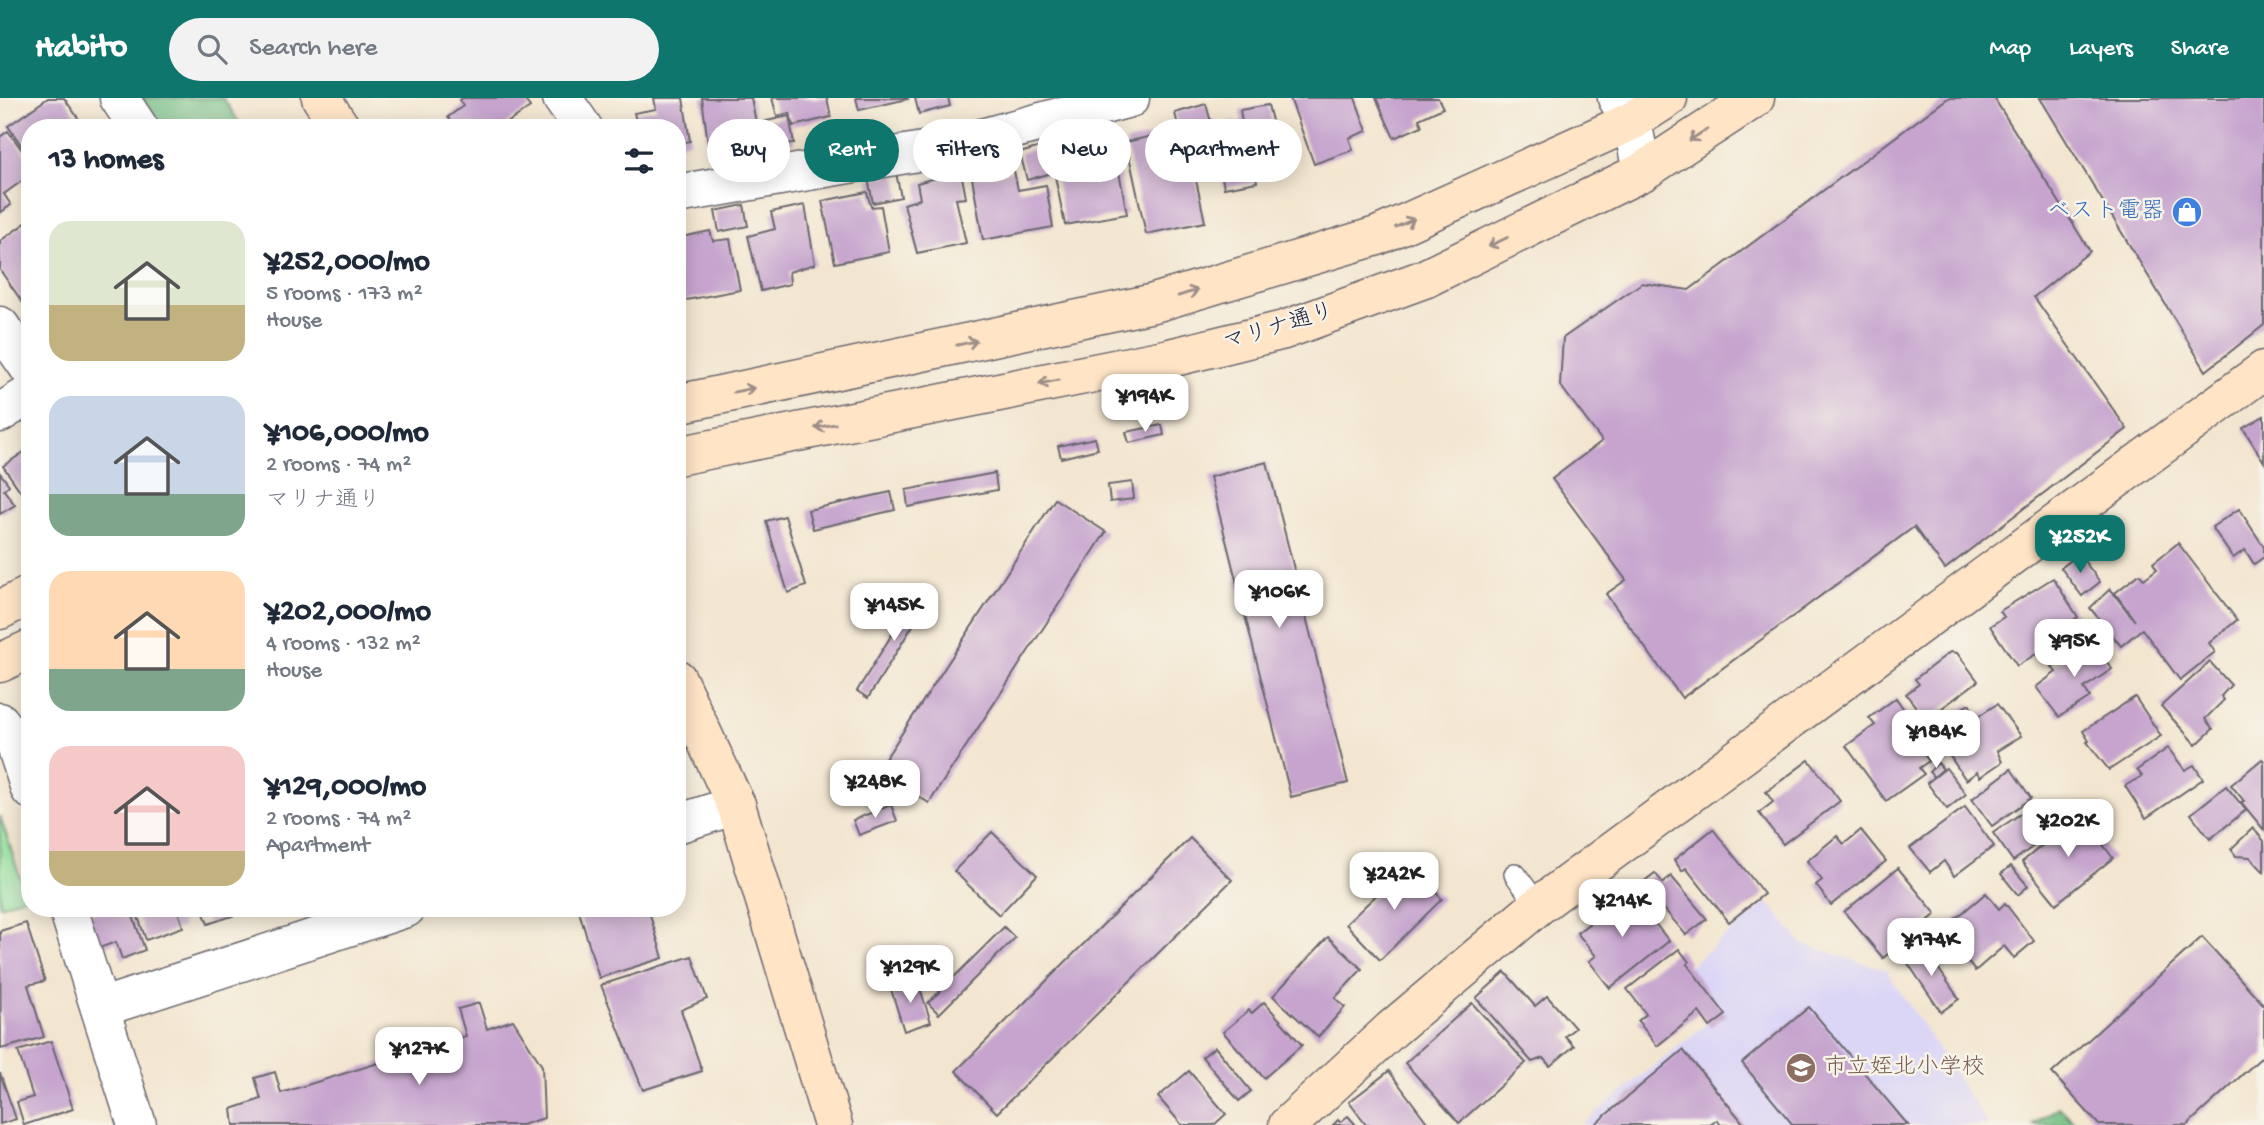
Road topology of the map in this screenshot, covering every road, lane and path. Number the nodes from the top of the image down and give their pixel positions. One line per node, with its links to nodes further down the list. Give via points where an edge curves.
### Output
1 (119, 98): 8 (street)
2 (321, 98): 9 (street)
3 (562, 98): 10 (street)
4 (1130, 98): 12 (street, via 952,146)
5 (1668, 98): 7 (street)
6 (1755, 98): 11 (street, マリナ通り, one-way to 11)
7 (1624, 109): 11 (street); 17 (street, one-way to 7, via 1154,303 1377,236)
8 (133, 119)
9 (335, 119)
10 (577, 119)
11 (1642, 172): 19 (street, マリナ通り, one-way to 19, via 1424,279 1283,330 1170,359)
12 (686, 192)
13 (0, 326): 14 (street)
14 (21, 356)
15 (2264, 370): 30 (street)
16 (21, 400): 18 (street)
17 (686, 402)
18 (0, 413)
19 (686, 454)
20 (21, 600): 21 (street)
21 (0, 610)
22 (21, 653): 23 (street)
23 (0, 663)
24 (686, 698): 27 (street)
25 (5, 736): 26 (street)
26 (21, 770)
27 (736, 805): 28 (street); 36 (street)
28 (686, 821)
29 (1515, 874): 30 (lane)
30 (1538, 906): 37 (street, via 1392,1029)
31 (71, 917): 34 (street)
32 (348, 917): 33 (street)
33 (316, 922): 34 (street)
34 (100, 1008): 35 (street)
35 (137, 1125)
36 (833, 1125)
37 (1288, 1125)

